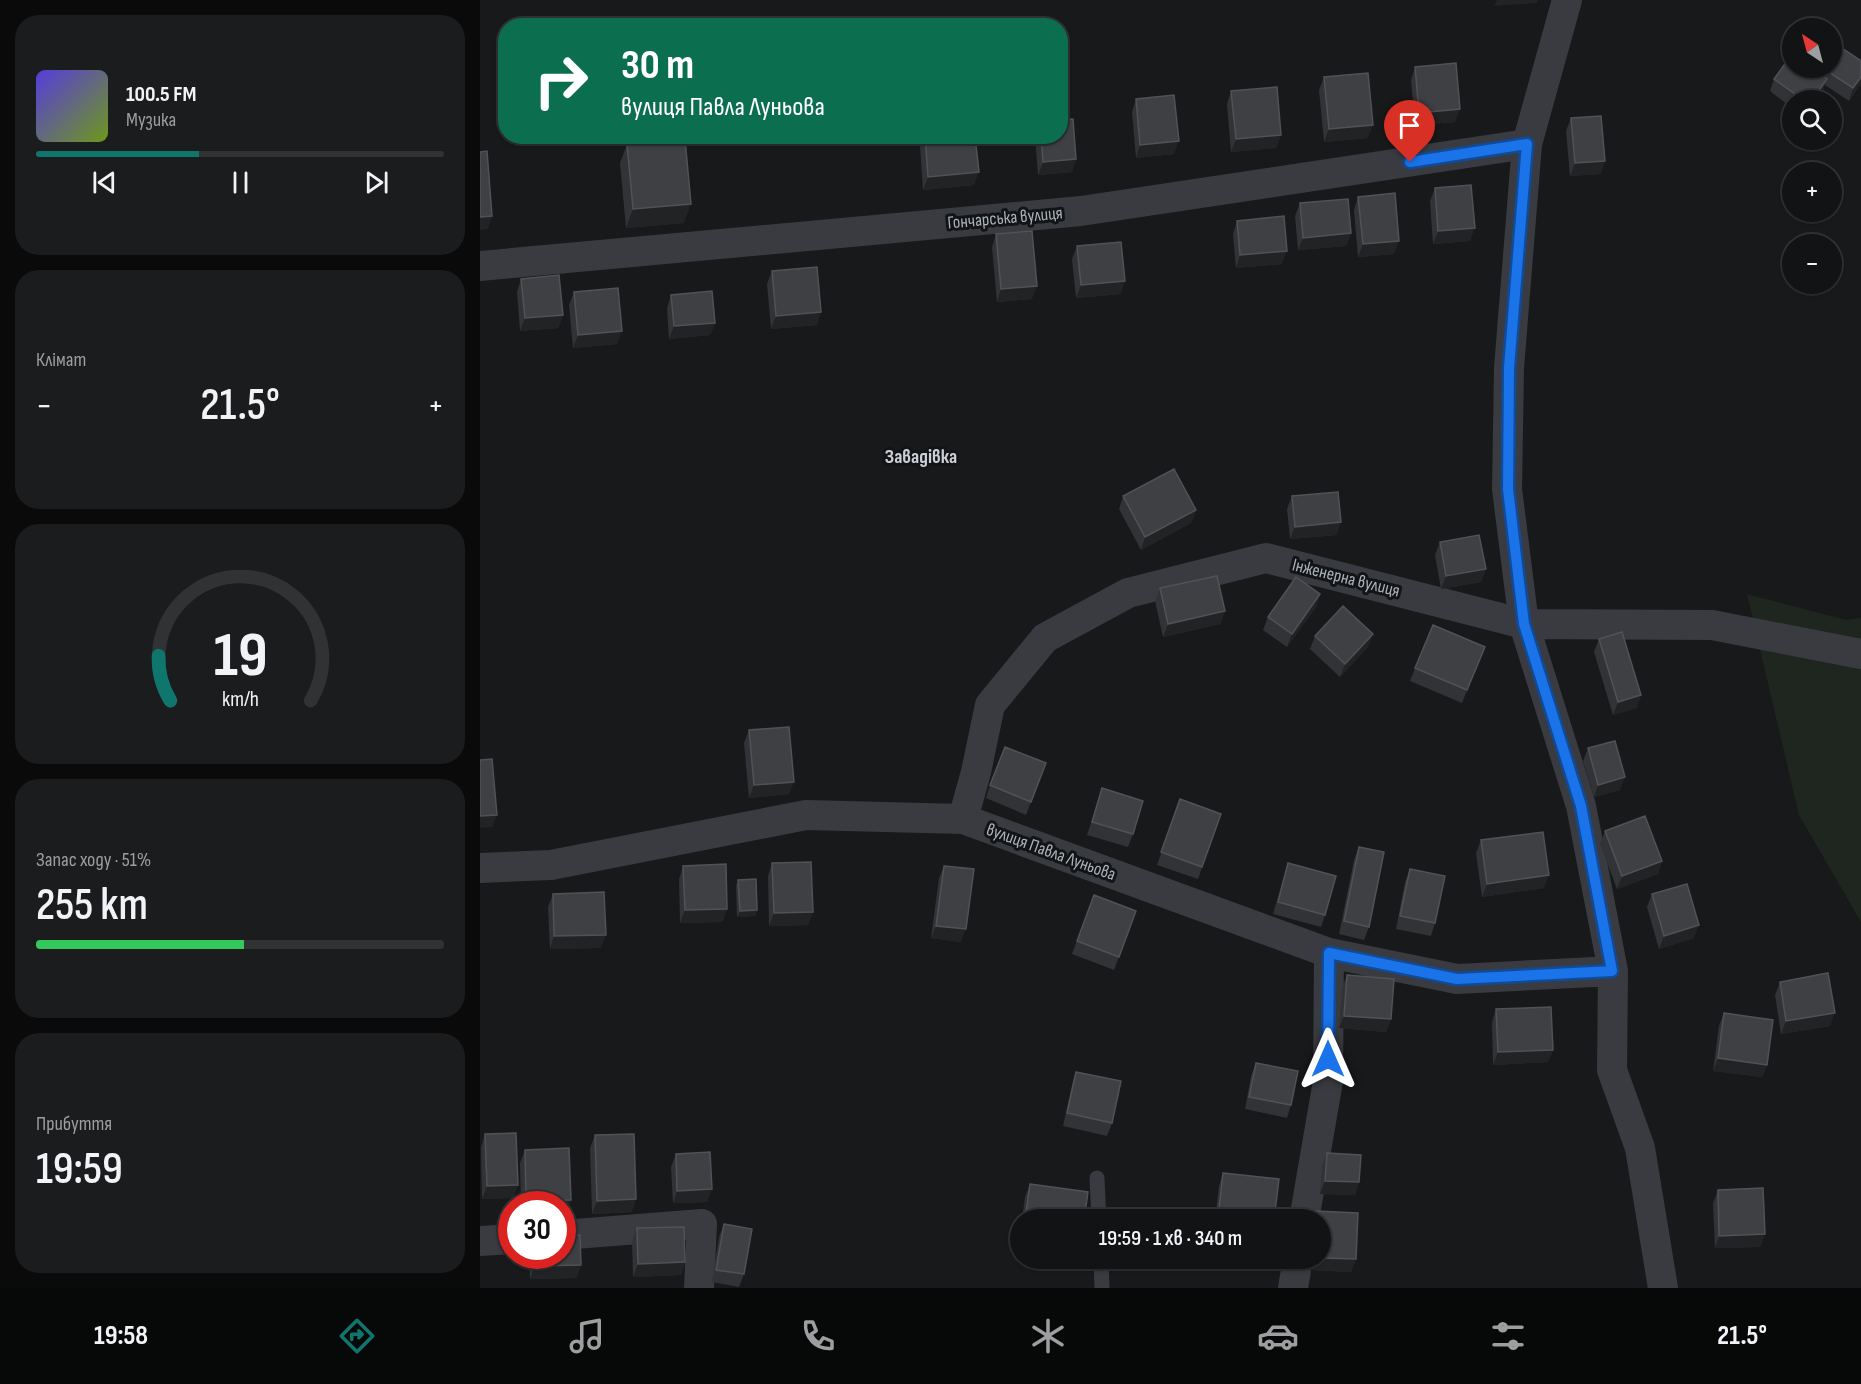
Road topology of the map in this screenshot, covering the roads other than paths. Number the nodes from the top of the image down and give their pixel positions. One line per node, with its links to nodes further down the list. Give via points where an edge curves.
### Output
1 (1567, 0): 2 (street)
2 (1527, 144): 3 (street, Гончарська вулиця, via 1081,211); 4 (street, via 1509,368 1508,478)
3 (480, 266)
4 (1524, 624): 5 (street, Інженерна вулиця, via 1712,625); 6 (street, Інженерна вулиця, via 1266,558 1128,593 1045,638 990,705); 9 (street, via 1581,806)
5 (1861, 654)
6 (963, 819): 7 (street, вулиця Павла Луньова, via 806,815 551,865); 8 (street, вулиця Павла Луньова)
7 (480, 868)
8 (1329, 953): 9 (street, вулиця Павла Луньова, via 1457,979); 12 (street, via 1328,1081)
9 (1612, 971): 21 (street, via 1612,1070 1640,1148)
10 (1098, 1178): 11 (lane)
11 (1099, 1209)
12 (1306, 1209)
13 (576, 1234): 18 (street, via 702,1224)
14 (498, 1240): 15 (street)
15 (480, 1241)
16 (1101, 1269): 19 (lane)
17 (1296, 1269): 20 (street)
18 (699, 1288)
19 (1102, 1288)
20 (1293, 1288)
21 (1663, 1288)

